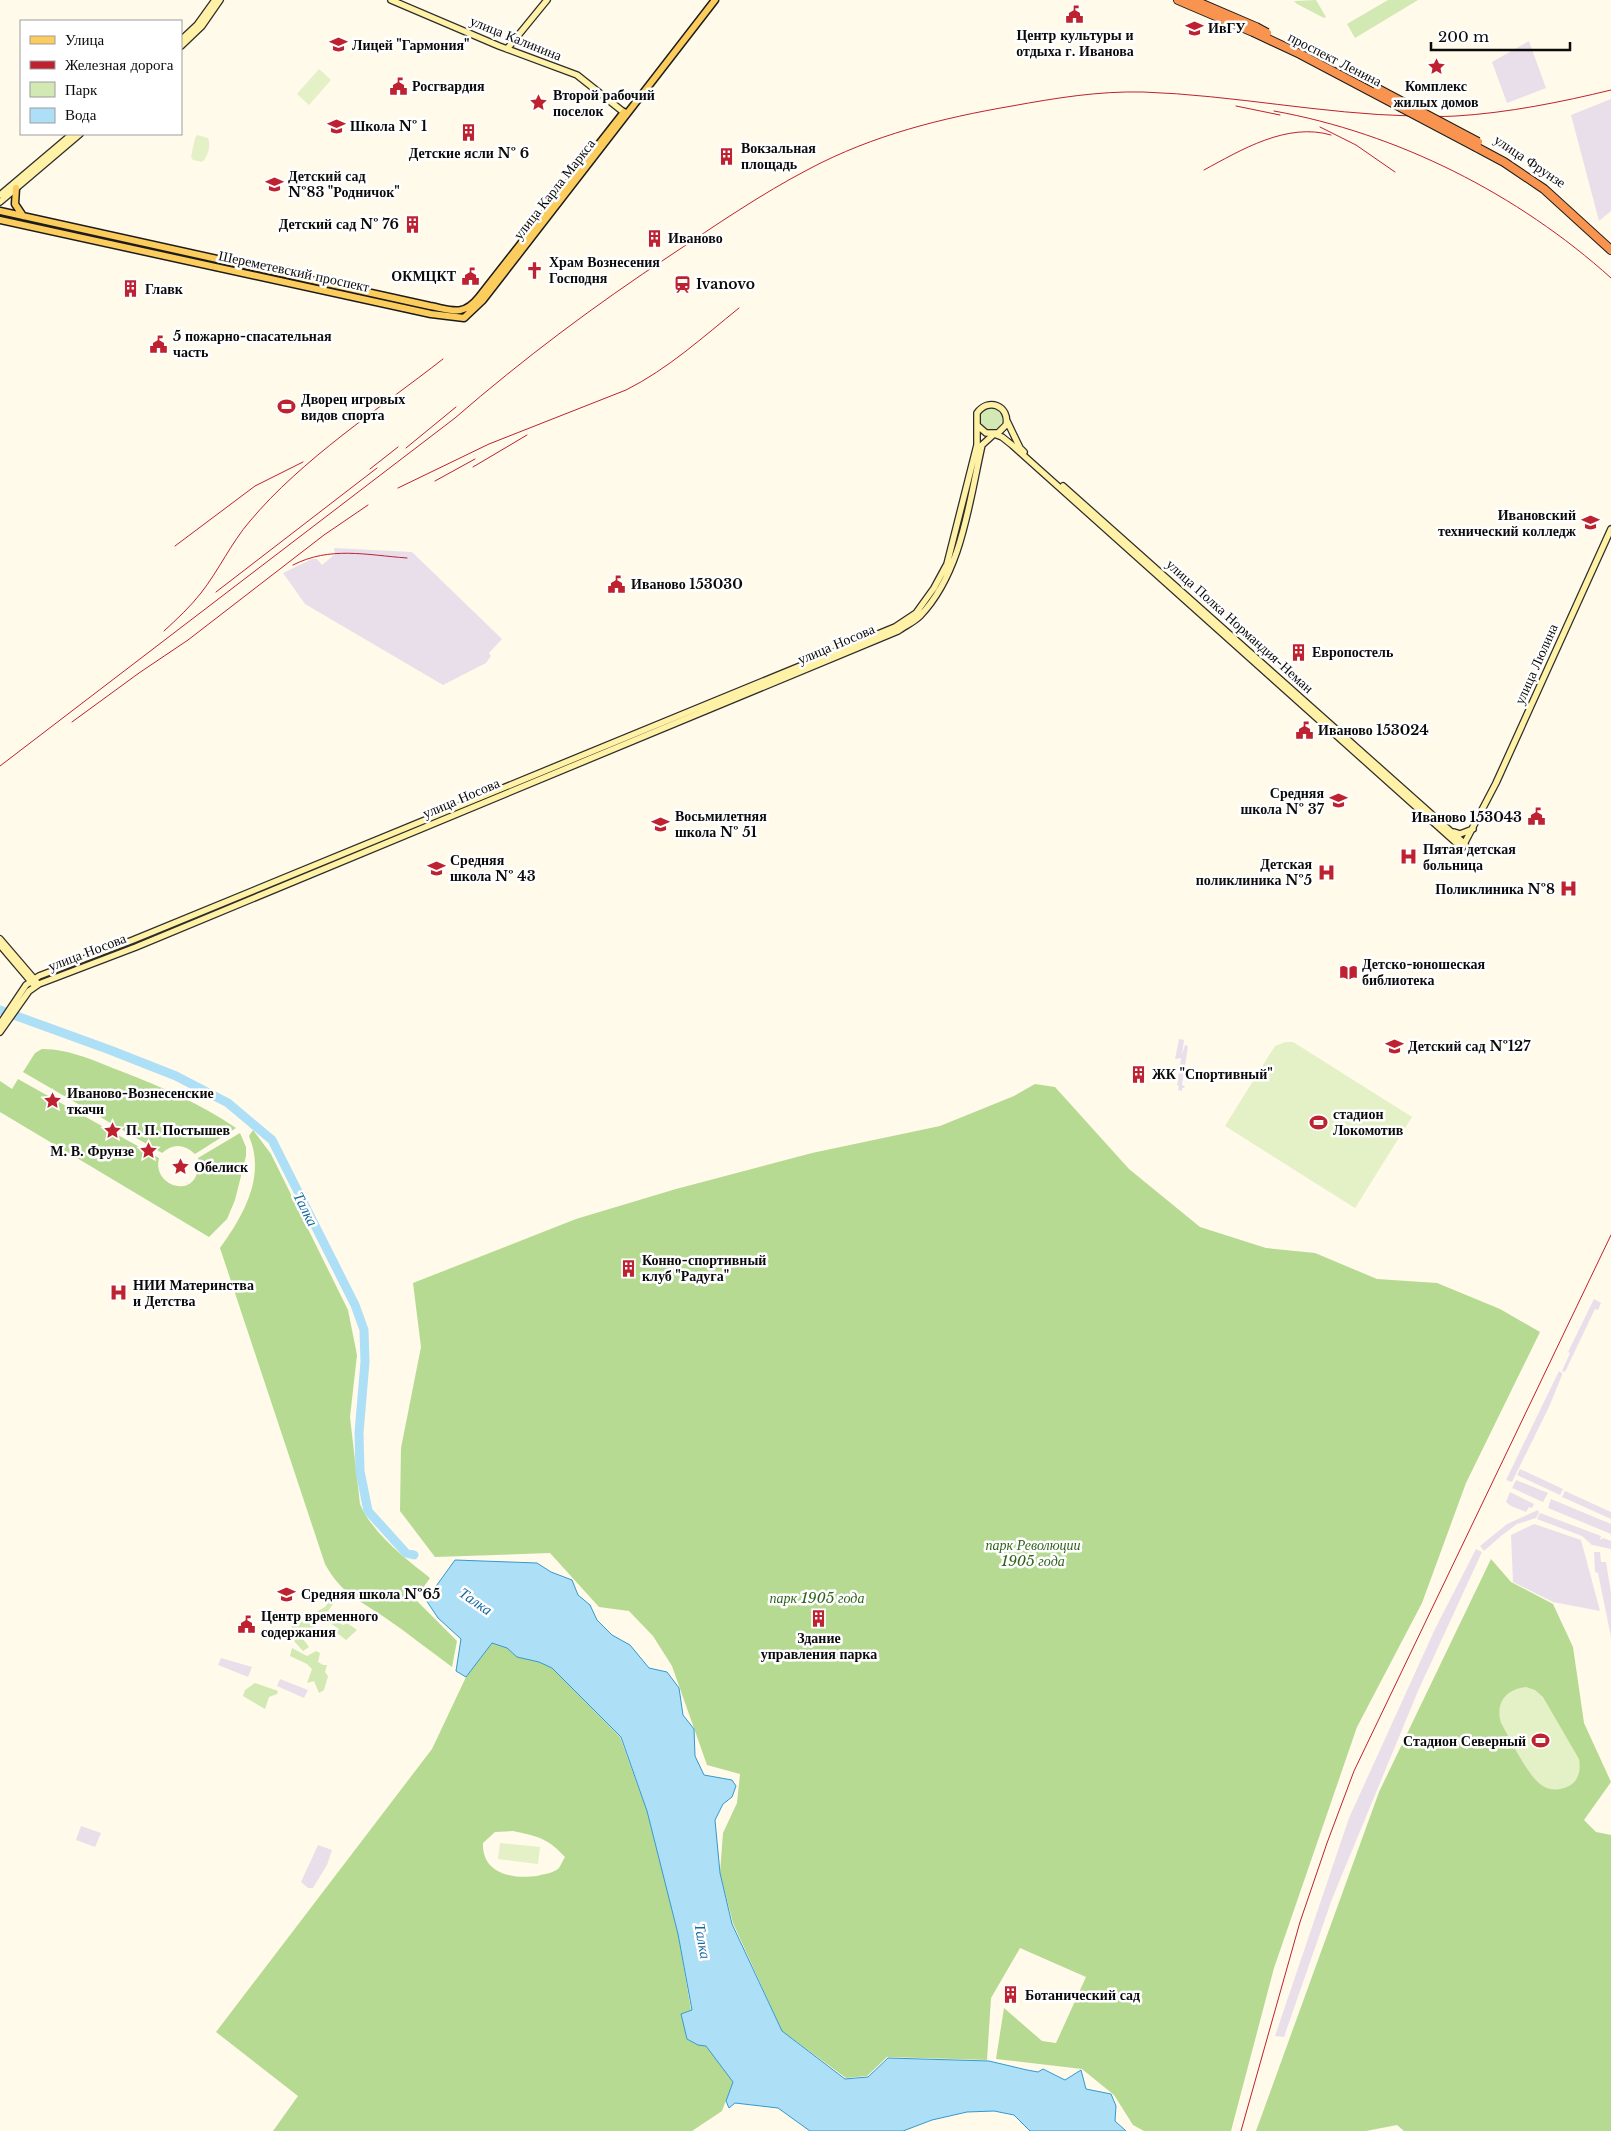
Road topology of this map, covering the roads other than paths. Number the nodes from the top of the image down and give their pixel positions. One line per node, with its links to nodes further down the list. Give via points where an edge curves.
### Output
1 (215, 0): 9 (main road)
2 (220, 0): 10 (main road, via 202,26)
3 (391, 0): 11 (main road, улица Калинина)
4 (547, 0): 11 (main road)
5 (715, 0): 12 (main road, улица Карла Маркса)
6 (1178, 0): 8 (highway, проспект Ленина)
7 (1193, 0): 8 (highway, проспект Ленина)
8 (1254, 30): 15 (highway, проспект Ленина, bridge, via 1302,50)
9 (182, 39)
10 (182, 45)
11 (507, 49): 12 (main road, улица Калинина, via 577,75)
12 (626, 114): 31 (main road, улица Карла Маркса, via 476,301); 32 (main road, улица Карла Маркса, via 484,300)
13 (71, 135): 17 (main road)
14 (79, 135): 16 (main road)
15 (1477, 145): 22 (highway, улица Фрунзе, via 1541,181)
16 (16, 188): 18 (main road); 20 (main road, via 15,204)
17 (0, 195)
18 (0, 202)
19 (0, 211): 20 (main road, Шереметевский проспект)
20 (23, 216): 23 (main road, Шереметевский проспект)
21 (0, 220): 25 (main road, Шереметевский проспект)
22 (1590, 227): 24 (highway, улица Фрунзе); 26 (highway, улица Фрунзе)
23 (121, 237): 25 (main road); 27 (main road, Шереметевский проспект)
24 (1611, 244)
25 (119, 246): 28 (main road, Шереметевский проспект)
26 (1611, 250)
27 (268, 270): 28 (main road); 29 (main road, Шереметевский проспект)
28 (267, 278): 30 (main road, Шереметевский проспект)
29 (352, 288): 30 (main road); 31 (main road, Шереметевский проспект)
30 (349, 296): 32 (main road, Шереметевский проспект)
31 (462, 311)
32 (464, 318)
33 (1006, 421): 34 (main road, via 1000,406 987,404 978,413); 35 (main road, via 1001,431); 38 (main road, улица Полка Нормандия-Неман, via 1020,448)
34 (978, 426): 35 (main road, via 986,434); 36 (main road, улица Носова)
35 (993, 434): 36 (main road, улица Носова, via 982,445); 38 (main road, улица Полка Нормандия-Неман, via 1012,445)
36 (971, 486): 44 (main road, улица Носова, via 956,545 934,588 916,613 873,640)
37 (1611, 529): 40 (main road, улица Люлина)
38 (1266, 669): 39 (main road, улица Полка Нормандия-Неман)
39 (1317, 715): 42 (main road, улица Полка Нормандия-Неман); 43 (main road, улица Полка Нормандия-Неман)
40 (1484, 809): 41 (main road, улица Люлина); 43 (main road, улица Люлина)
41 (1473, 830): 42 (main road, via 1460,834); 43 (main road, улица Люлина)
42 (1450, 831): 43 (main road, улица Полка Нормандия-Неман)
43 (1464, 848)
44 (255, 894): 47 (main road, улица Носова); 48 (main road, улица Носова)
45 (0, 939): 47 (main road)
46 (0, 945): 47 (main road)
47 (32, 980): 48 (main road, улица Носова); 49 (main road)
48 (37, 985): 49 (main road)
49 (15, 1005): 50 (main road)
50 (3, 1021): 51 (main road)
51 (0, 1032)

